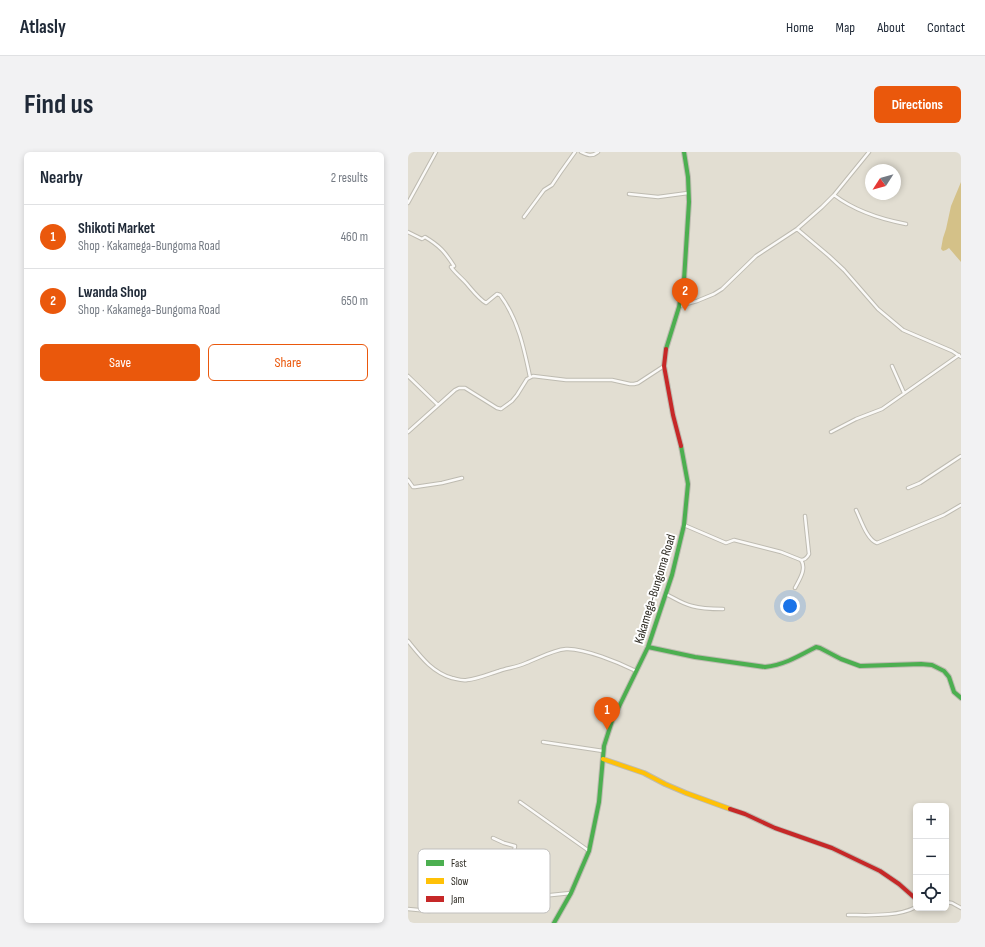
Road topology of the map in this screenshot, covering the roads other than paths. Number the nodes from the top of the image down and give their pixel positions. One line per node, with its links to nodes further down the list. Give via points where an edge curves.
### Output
1 (436, 152): 10 (street)
2 (575, 152): 11 (street, via 552,185 544,190)
3 (581, 152): 4 (street, via 591,156)
4 (598, 152)
5 (684, 152): 7 (main road, Kakamega-Bungoma Road)
6 (869, 152): 9 (street)
7 (688, 193): 8 (street, via 658,197); 15 (main road, Kakamega-Bungoma Road, via 685,260)
8 (629, 194)
9 (834, 196): 12 (street, via 871,214); 13 (street)
10 (408, 203)
11 (524, 217)
12 (906, 224)
13 (797, 229): 15 (street, via 756,256 722,289 698,301); 16 (street, via 844,270 878,309 903,330)
14 (408, 232): 20 (street, via 435,243 443,250 454,266 451,267 455,273 482,301 486,303 497,294 500,295 518,329)
15 (679, 306): 17 (main road, Kakamega-Bungoma Road)
16 (960, 356): 21 (street)
17 (664, 366): 20 (street, via 634,384 612,380); 32 (main road, Kakamega-Bungoma Road, via 688,484)
18 (892, 366): 21 (street)
19 (408, 376): 22 (street)
20 (530, 377): 22 (street, via 512,401 501,409 462,387)
21 (904, 393): 24 (street, via 882,409)
22 (438, 405): 23 (street)
23 (408, 432)
24 (831, 432)
25 (961, 456): 28 (street)
26 (462, 478): 27 (street, via 415,487)
27 (408, 480)
28 (908, 488)
29 (961, 505): 30 (street, via 944,515 877,543 869,537)
30 (856, 510)
31 (805, 516): 33 (street, via 809,554)
32 (684, 525): 33 (street, via 726,543 734,540); 35 (main road, Kakamega-Bungoma Road)
33 (801, 560): 34 (street, via 804,565 803,572)
34 (795, 588)
35 (666, 594): 36 (street, via 697,608); 38 (main road, Kakamega-Bungoma Road)
36 (723, 609)
37 (408, 641): 39 (street, via 438,672 461,680 480,677 568,649 581,650)
38 (648, 647): 39 (main road, Kakamega-Bungoma Road); 40 (main road, via 765,667 778,665 816,647 860,666 932,664 944,671 954,692)
39 (637, 671): 42 (main road, Kakamega-Bungoma Road, via 612,721)
40 (961, 698)
41 (543, 742): 42 (street)
42 (603, 751): 43 (main road, Kakamega-Bungoma Road)
43 (603, 759): 47 (main road, Kakamega-Bungoma Road, via 599,802); 50 (main road, via 644,773 678,790 745,814 775,828 832,848 880,871)
44 (520, 802): 47 (street)
45 (494, 838): 46 (street, via 515,846)
46 (514, 849)
47 (589, 851): 48 (main road, Kakamega-Bungoma Road)
48 (571, 893): 49 (street); 57 (main road, Kakamega-Bungoma Road)
49 (550, 895)
50 (913, 896)
51 (949, 902): 53 (street)
52 (913, 908): 56 (street, via 905,912)
53 (961, 908)
54 (408, 909): 55 (street)
55 (418, 910)
56 (848, 915)
57 (554, 923)

